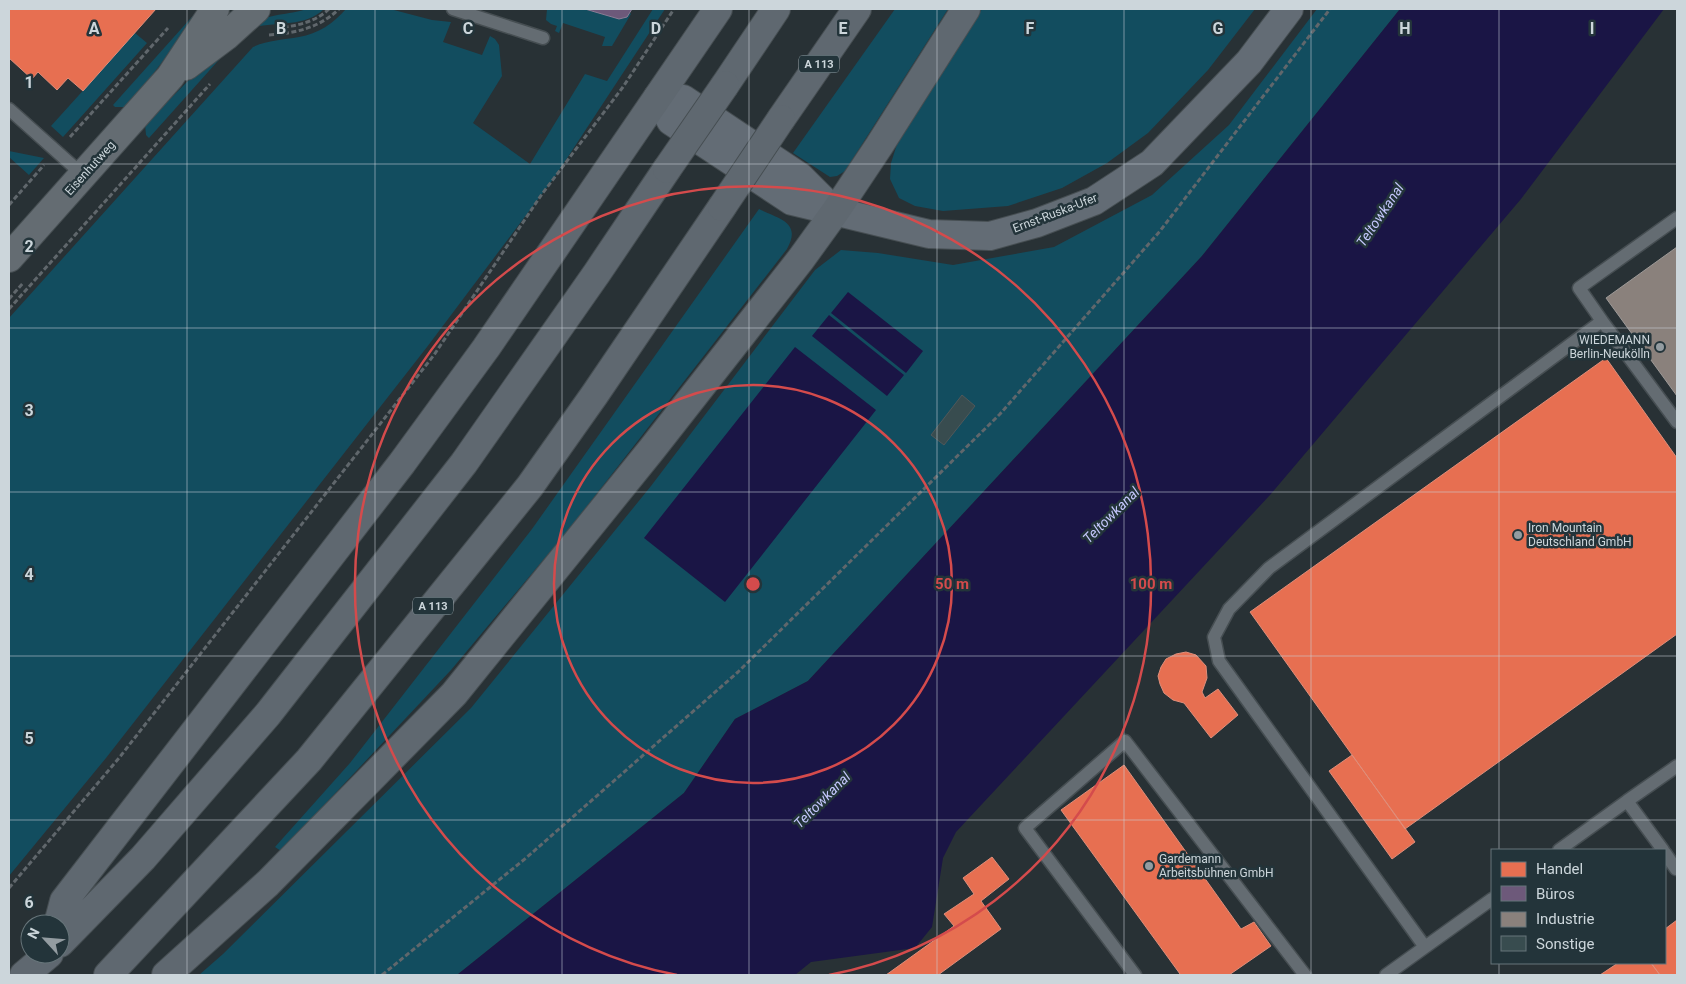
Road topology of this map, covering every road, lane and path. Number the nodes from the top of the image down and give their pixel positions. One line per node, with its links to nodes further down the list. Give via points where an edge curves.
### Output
1 (215, 9): 16 (street, Eisenhutweg)
2 (329, 9): 12 (path, via 302,24)
3 (339, 9): 14 (path, via 310,28)
4 (453, 9): 15 (lane)
5 (674, 9): 37 (path, via 623,87 542,194 434,354 118,758)
6 (718, 9): 18 (highway)
7 (776, 9): 40 (highway, bridge, via 597,274 464,463 268,714 143,858)
8 (857, 9): 44 (highway, A 113, bridge, via 524,494 309,760)
9 (966, 9): 23 (highway)
10 (1289, 9): 23 (main road, Ernst-Ruska-Ufer, via 1249,62 1152,163 1094,201 1038,223 990,236 929,234)
11 (1330, 9): 46 (path, via 1160,231 1000,414 738,672 526,858)
12 (264, 18): 16 (street, Eisenhutweg, via 226,36)
13 (172, 23): 20 (path)
14 (261, 36)
15 (543, 38)
16 (170, 77): 21 (street, Eisenhutweg)
17 (214, 80): 28 (path)
18 (658, 98): 23 (main road, via 684,99 800,177); 39 (highway, via 486,348 64,901)
19 (9, 109): 20 (lane)
20 (57, 151): 21 (lane); 22 (path)
21 (83, 175): 25 (street, Eisenhutweg)
22 (9, 205)
23 (835, 212): 45 (highway, via 652,449 454,694 268,883)
24 (1677, 218): 29 (lane, via 1579,288)
25 (9, 258)
26 (28, 277): 27 (path)
27 (9, 299)
28 (9, 309)
29 (1602, 321): 30 (lane); 41 (lane, via 1269,568 1229,609 1214,637 1219,661)
30 (1677, 422)
31 (1677, 766): 32 (lane)
32 (1628, 801): 33 (lane); 34 (lane)
33 (1560, 849)
34 (1662, 849)
35 (1666, 855): 36 (lane)
36 (1676, 868)
37 (9, 888)
38 (1491, 900): 41 (lane)
39 (61, 914)
40 (70, 932)
41 (1425, 948): 49 (lane)
42 (37, 964): 43 (highway)
43 (24, 975)
44 (108, 975)
45 (166, 975)
46 (382, 975)
47 (1135, 975): 48 (lane, via 1026,828 1125,741)
48 (1305, 975)
49 (1386, 975)

